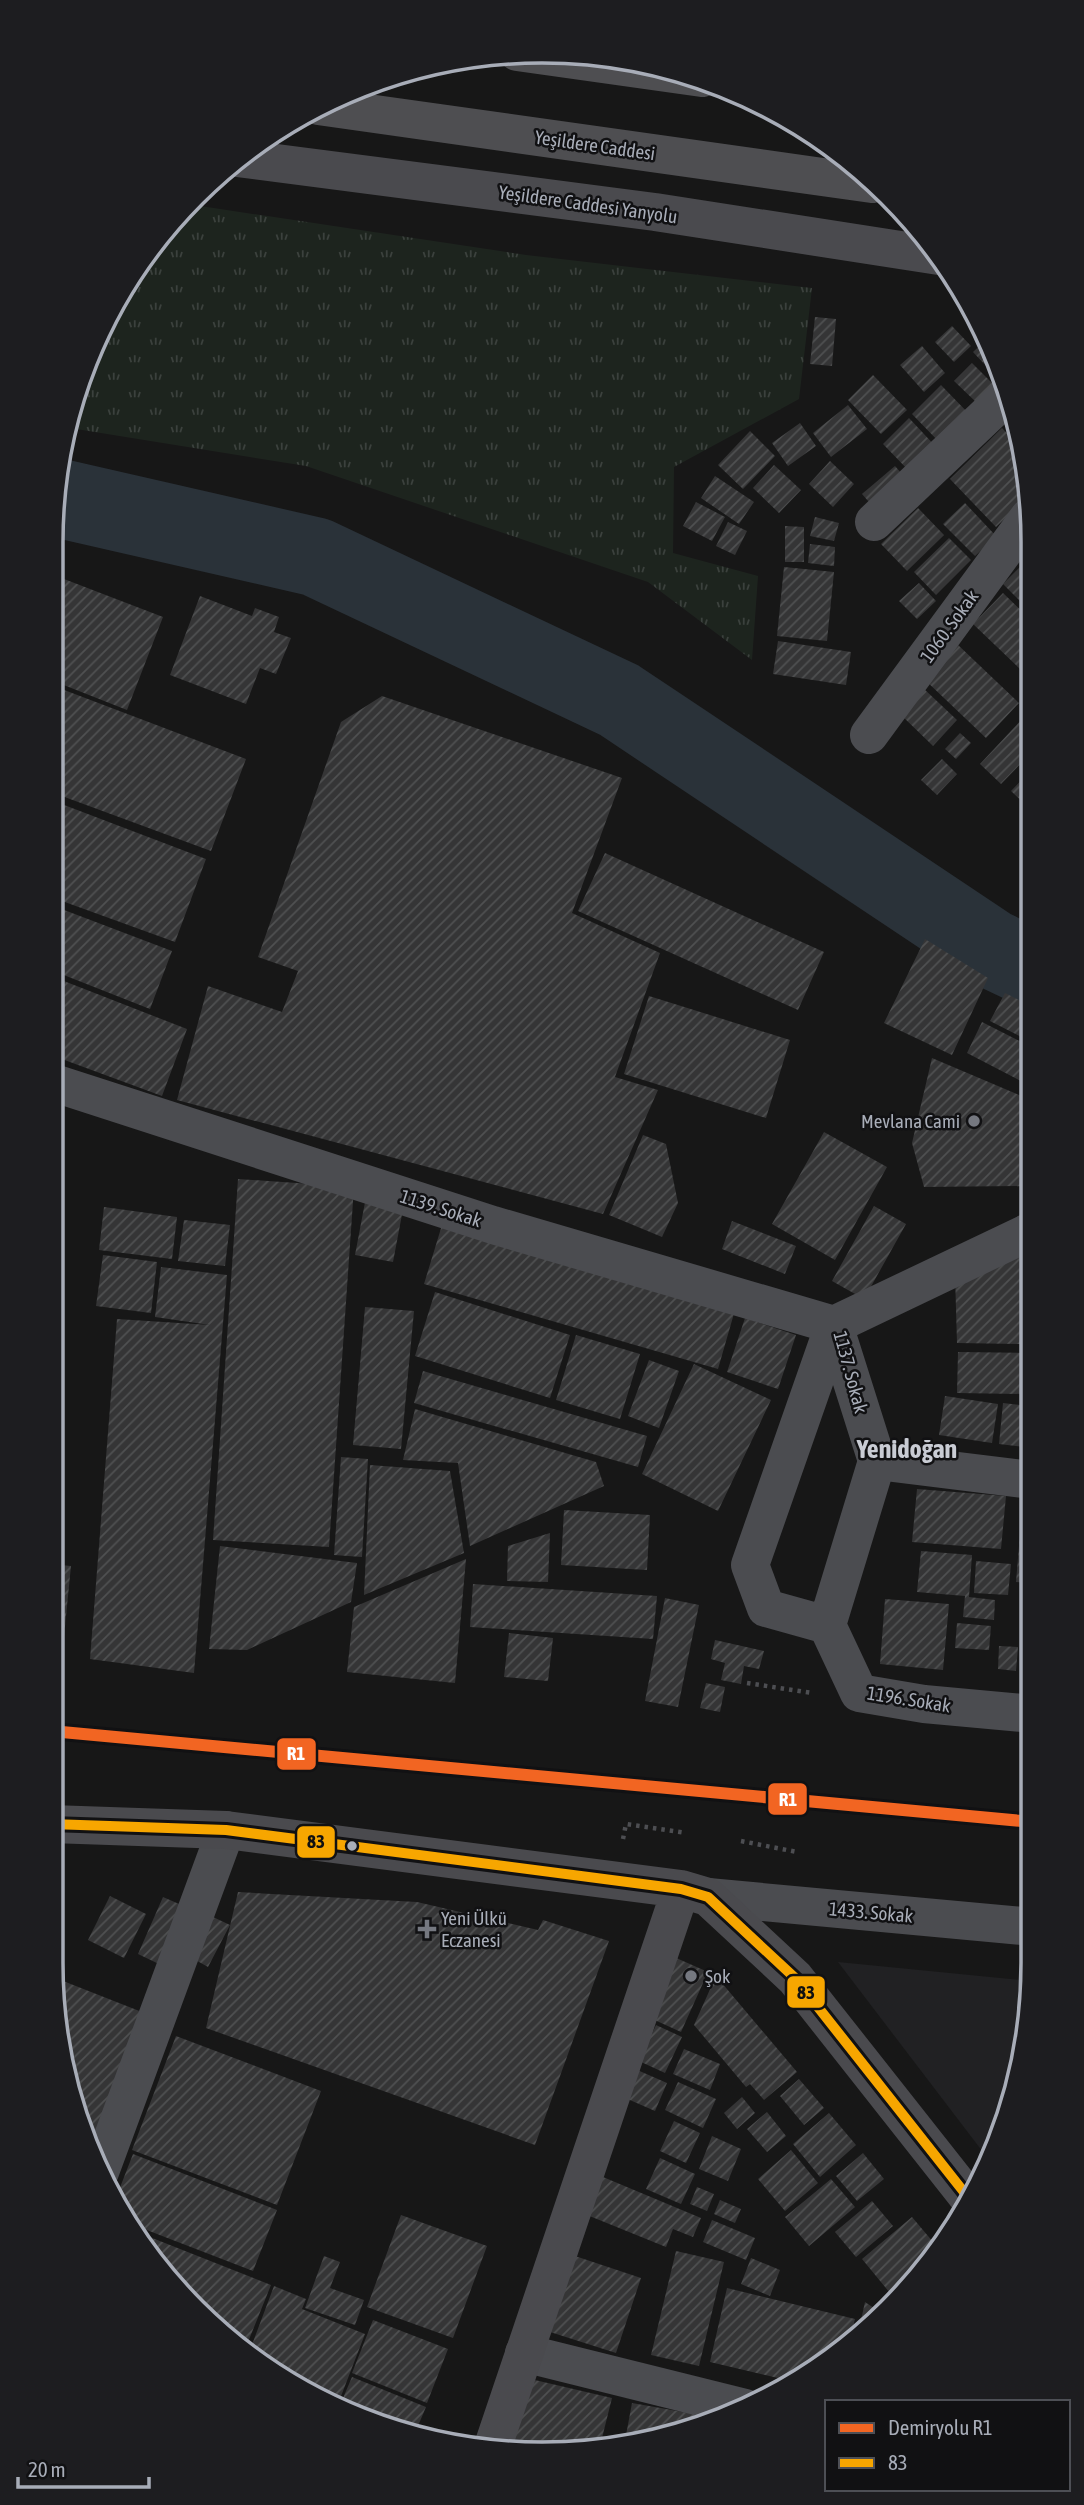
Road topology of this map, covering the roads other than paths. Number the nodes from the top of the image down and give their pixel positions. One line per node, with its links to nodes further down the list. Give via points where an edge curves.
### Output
1 (337, 109): 3 (highway, Yeşildere Caddesi)
2 (253, 160): 4 (main road, Yeşildere Caddesi Yanyolu, via 655,212)
3 (858, 182)
4 (925, 254)
5 (1000, 402): 6 (street)
6 (874, 522)
7 (1021, 531): 8 (street, 1060. Sokak)
8 (869, 735)
9 (63, 1086): 11 (street, 1139. Sokak, via 493,1225)
10 (1021, 1236): 11 (street, 1137. Sokak)
11 (834, 1325): 12 (street, 1137. Sokak); 14 (street, via 750,1565 766,1608)
12 (877, 1461): 13 (street); 14 (street)
13 (1021, 1479)
14 (827, 1625): 15 (street, 1196. Sokak, via 859,1693)
15 (1021, 1713)
16 (63, 1824): 17 (main road)
17 (226, 1830): 18 (main road); 20 (street)
18 (694, 1893): 19 (street, 1433. Sokak); 21 (main road, via 795,1978); 22 (main road)
19 (1021, 1926)
20 (105, 2159)
21 (963, 2191)
22 (524, 2353): 23 (street); 24 (main road)
23 (729, 2404)
24 (494, 2439)

